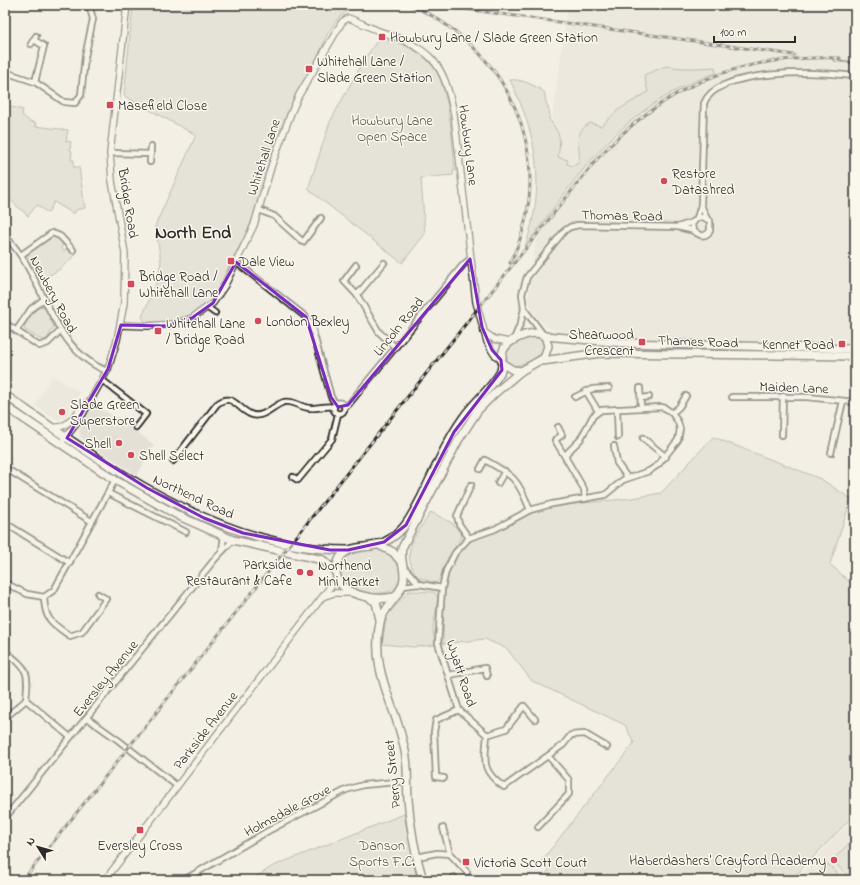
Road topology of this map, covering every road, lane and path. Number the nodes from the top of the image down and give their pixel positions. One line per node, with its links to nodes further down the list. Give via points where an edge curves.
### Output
1 (89, 5): 7 (street, via 94,19 84,63 81,95 75,103 64,102)
2 (127, 5): 9 (street, Bridge Road)
3 (348, 18): 13 (street, Whitehall Lane, via 342,22 290,113); 22 (street, Howbury Lane, via 409,42 431,56 439,67 450,94 454,114)
4 (34, 40): 7 (street, via 44,46)
5 (5, 72): 7 (street)
6 (855, 76): 12 (street, Thomas Road, via 810,72 757,76 714,90 707,95 704,103)
7 (35, 82)
8 (151, 146): 10 (street)
9 (110, 153): 10 (street); 32 (street, Bridge Road, via 112,181 125,253 126,280)
10 (151, 154): 11 (street)
11 (150, 162)
12 (702, 205): 15 (street, Thomas Road); 16 (street, Thomas Road)
13 (259, 210): 14 (street, via 274,216 303,242); 23 (street, Whitehall Lane)
14 (321, 218)
15 (707, 219): 16 (street, Thomas Road, via 703,217); 18 (street, Thomas Road, via 711,227 708,234 698,236)
16 (695, 220): 17 (street, Thomas Road); 18 (street, Thomas Road)
17 (678, 227): 18 (street, Thomas Road); 29 (street, Thomas Road, via 570,227 527,277 522,294)
18 (693, 231)
19 (5, 236): 21 (street, Newbery Road)
20 (73, 250): 21 (street, via 60,236 52,233)
21 (21, 255): 27 (street, Newbery Road)
22 (470, 259): 35 (street, Howbury Lane, via 476,302); 38 (street, Lincoln Road, via 463,264)
23 (236, 262): 28 (street, Whitehall Lane, via 225,285); 60 (street, via 306,317)
24 (384, 263): 26 (street)
25 (356, 265): 26 (street, via 344,281)
26 (357, 295): 38 (street, via 379,332)
27 (44, 299): 33 (street, via 31,309); 34 (street, Newbery Road)
28 (208, 308): 30 (street); 32 (street, Whitehall Lane, via 192,318 173,324)
29 (524, 309): 36 (street); 37 (street, Thomas Road, via 520,329)
30 (215, 313)
31 (5, 323): 33 (street)
32 (121, 324): 43 (street, Bridge Road)
33 (16, 331): 34 (street, via 39,346 48,343)
34 (60, 331): 43 (street, Newbery Road, via 77,353 95,367)
35 (484, 332): 37 (street, via 494,339); 42 (street, Howbury Lane, via 494,354)
36 (544, 335): 37 (main road, Thames Road, via 534,333); 39 (main road, Thames Road, via 625,343); 41 (main road, via 548,342 548,350)
37 (512, 341): 42 (main road, via 503,351)
38 (395, 347): 61 (street, Lincoln Road, via 348,405)
39 (855, 349)
40 (855, 356): 41 (main road, Thames Road, via 601,353)
41 (542, 360): 44 (main road, Thames Road)
42 (502, 362): 44 (main road, via 513,370); 97 (main road, via 497,378 469,409 454,432 406,525 393,538)
43 (106, 371): 45 (street, Bridge Road)
44 (522, 371): 101 (main road, Thames Road, via 486,402 459,439 404,544 401,553)
45 (102, 380): 56 (street, Bridge Road); 68 (street, via 146,414)
46 (609, 388): 48 (street)
47 (640, 388): 55 (street)
48 (586, 391): 52 (street); 64 (street)
49 (5, 395): 67 (main road, Northend Road)
50 (686, 396): 65 (street)
51 (783, 396): 54 (street, Maiden Lane); 57 (street, Maiden Lane); 70 (street)
52 (575, 397)
53 (649, 397): 55 (street)
54 (732, 397)
55 (641, 398): 62 (street)
56 (90, 399): 67 (street, Bridge Road, via 67,425 60,428); 72 (street, Bridge Road)
57 (843, 400): 58 (street, Maiden Lane); 76 (street)
58 (855, 402)
59 (5, 406): 74 (main road, Northend Road)
60 (335, 406): 61 (street, via 340,403); 66 (street, via 335,412); 79 (street, via 310,409 295,403 282,402 264,413 254,415 231,399 225,399 217,404)
61 (344, 406): 66 (street, Lincoln Road, via 343,412)
62 (641, 408): 63 (street); 65 (street, via 661,407)
63 (617, 409): 64 (street); 71 (street)
64 (598, 411): 78 (street, via 583,437 566,454)
65 (672, 413): 77 (street, via 678,422 680,433 677,443)
66 (338, 414): 83 (street, via 332,439 298,480)
67 (52, 427): 72 (main road, Northend Road)
68 (136, 427)
69 (558, 427): 78 (street, via 562,435 555,440)
70 (782, 435)
71 (618, 437)
72 (67, 438): 74 (street); 98 (main road, Northend Road, via 147,488 220,525 266,539 318,549)
73 (643, 438): 77 (street)
74 (59, 443): 85 (main road, Northend Road)
75 (614, 446): 84 (street, via 617,463)
76 (831, 452)
77 (666, 457): 84 (street, via 654,468)
78 (566, 458): 89 (street, via 584,489)
79 (173, 460)
80 (480, 469): 82 (street, via 485,460)
81 (5, 470): 91 (street)
82 (505, 471): 86 (street); 90 (street, via 521,486)
83 (293, 477)
84 (627, 477): 89 (street, via 605,495)
85 (115, 480): 88 (street); 94 (main road, Northend Road, via 179,516)
86 (498, 483)
87 (471, 485): 95 (street, via 457,516 459,524)
88 (108, 493): 91 (street); 93 (street)
89 (585, 499): 90 (street)
90 (530, 510): 95 (street, via 495,529)
91 (91, 521): 100 (street)
92 (5, 523): 100 (street)
93 (186, 532)
94 (224, 536): 96 (main road, Northend Road); 99 (street, Eversley Avenue)
95 (469, 538): 106 (street, Wyatt Road, via 451,560)
96 (233, 540): 99 (street, Eversley Avenue); 102 (main road, Northend Road, via 322,560)
97 (377, 544): 98 (main road); 101 (main road, via 393,552)
98 (348, 550): 102 (main road, via 337,564)
99 (221, 552): 120 (street, Eversley Avenue)
100 (70, 563): 111 (street, via 54,590)
101 (403, 566): 104 (street); 105 (main road, Thames Road)
102 (337, 575): 107 (main road, via 345,588); 109 (street, Parkside Avenue)
103 (5, 583): 111 (street, via 27,594)
104 (419, 584): 105 (street); 106 (street)
105 (403, 586): 112 (main road)
106 (442, 588): 115 (street, Wyatt Road, via 438,643)
107 (353, 593): 109 (street); 110 (main road)
108 (98, 594): 111 (street, via 106,599 82,632 70,636 49,620 45,612)
109 (324, 596): 128 (street, Parkside Avenue)
110 (364, 596): 112 (main road); 113 (main road, Perry Street, via 376,602)
111 (44, 597)
112 (394, 597): 113 (main road, Perry Street)
113 (380, 620): 127 (main road, Perry Street, via 380,674 402,734 407,762)
114 (5, 651): 117 (street, via 24,667 28,678)
115 (449, 675): 116 (street, via 485,668); 118 (street, Wyatt Road)
116 (487, 676)
117 (26, 700): 119 (street); 123 (street)
118 (460, 710): 122 (street, Wyatt Road); 126 (street, via 436,720 436,777)
119 (5, 717)
120 (87, 718): 123 (street, Eversley Avenue); 128 (street, via 124,743)
121 (535, 719): 122 (street, via 524,706 506,729)
122 (487, 735): 125 (street, via 485,766 492,779 504,787)
123 (70, 737): 129 (street, Eversley Avenue)
124 (607, 747): 125 (street, via 585,734 571,735)
125 (549, 757): 130 (street, via 569,780 569,794)
126 (444, 778)
127 (407, 782): 133 (main road, Perry Street); 136 (street, Holmsdale Grove, via 363,785 346,790 286,821)
128 (177, 786): 135 (street, Parkside Avenue)
129 (5, 818)
130 (538, 827)
131 (443, 828): 132 (street)
132 (450, 854): 133 (street, via 437,853); 134 (street)
133 (417, 857): 137 (main road, Perry Street)
134 (467, 872)
135 (107, 880)
136 (184, 880)
137 (422, 880)

